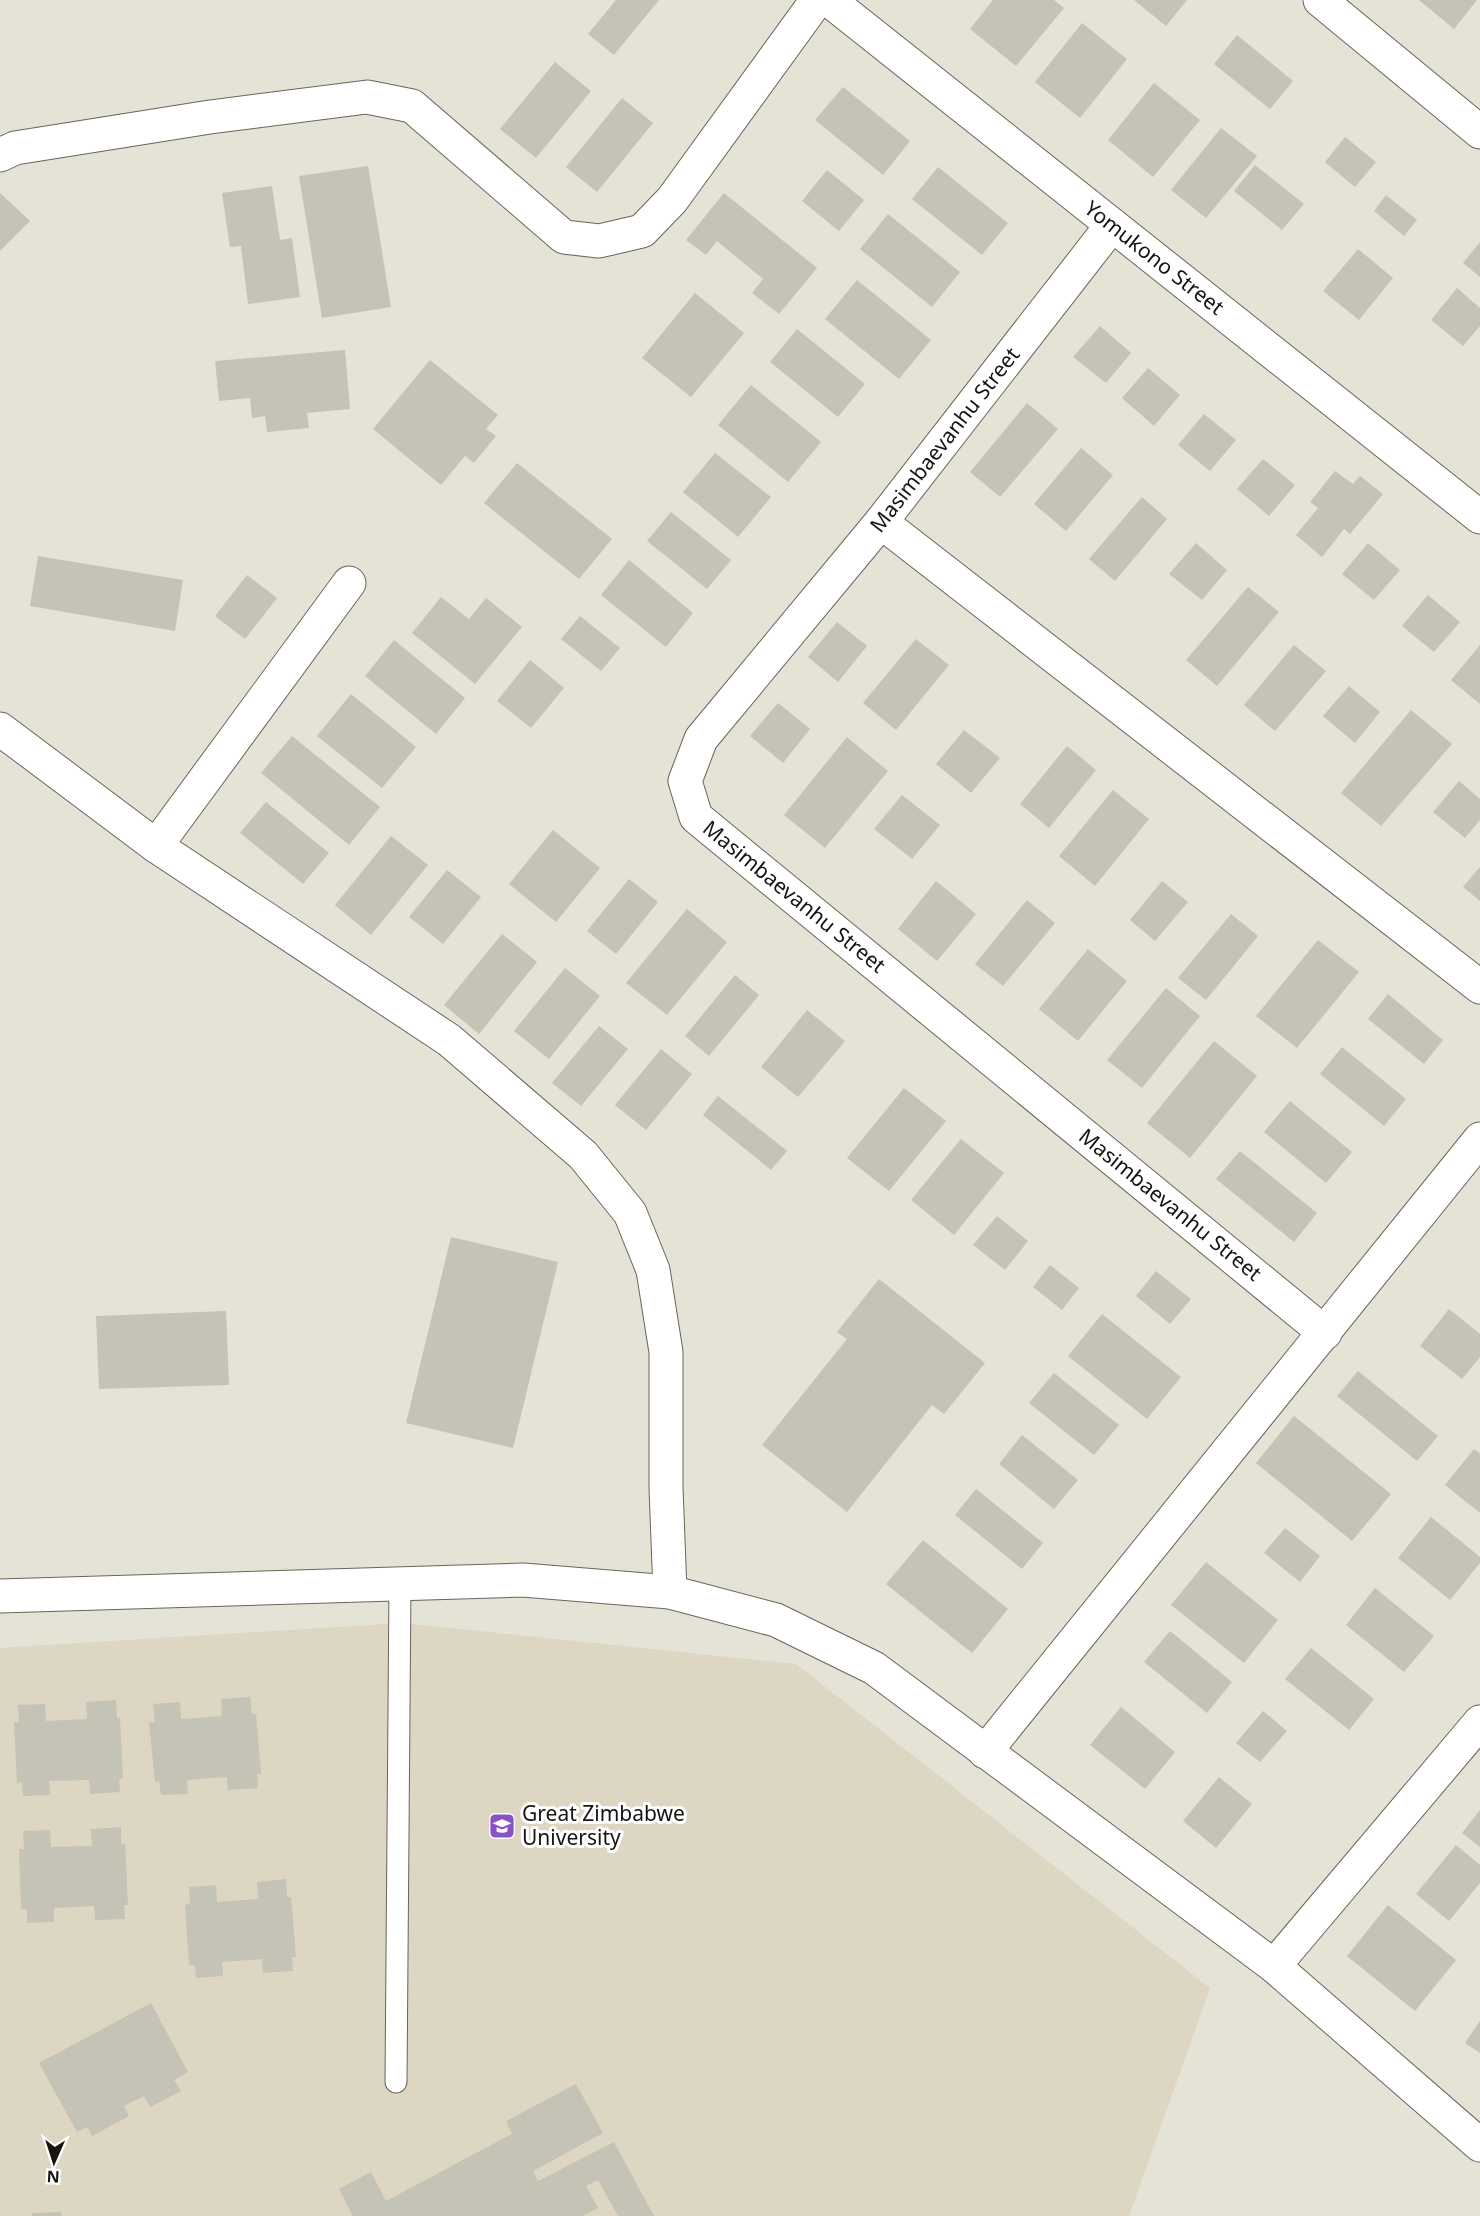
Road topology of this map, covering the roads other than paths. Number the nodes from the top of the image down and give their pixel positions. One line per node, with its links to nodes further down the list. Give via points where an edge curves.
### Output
1 (817, 0): 5 (street, via 672,200 642,231 599,241 564,237 412,106 367,98 210,117 15,148)
2 (828, 0): 6 (street, Yomukono Street)
3 (1320, 0): 4 (street)
4 (1480, 132)
5 (0, 155)
6 (1112, 225): 7 (street, Yomukono Street); 8 (street, Masimbaevanhu Street)
7 (1480, 517)
8 (881, 522): 12 (street); 14 (street, Masimbaevanhu Street, via 702,739 686,781 696,816)
9 (349, 583): 11 (street)
10 (0, 729): 11 (street)
11 (156, 846): 16 (street, via 450,1040 583,1155 630,1213 653,1270 666,1352)
12 (1480, 987)
13 (1480, 1138): 14 (street)
14 (1325, 1333): 19 (street)
15 (400, 1584): 16 (street, via 523,1580); 17 (street); 21 (lane)
16 (670, 1592): 19 (street, via 776,1620 874,1668)
17 (0, 1596)
18 (1480, 1722): 20 (street)
19 (985, 1752): 20 (street)
20 (1274, 1966): 22 (street)
21 (396, 2082)
22 (1480, 2145)

